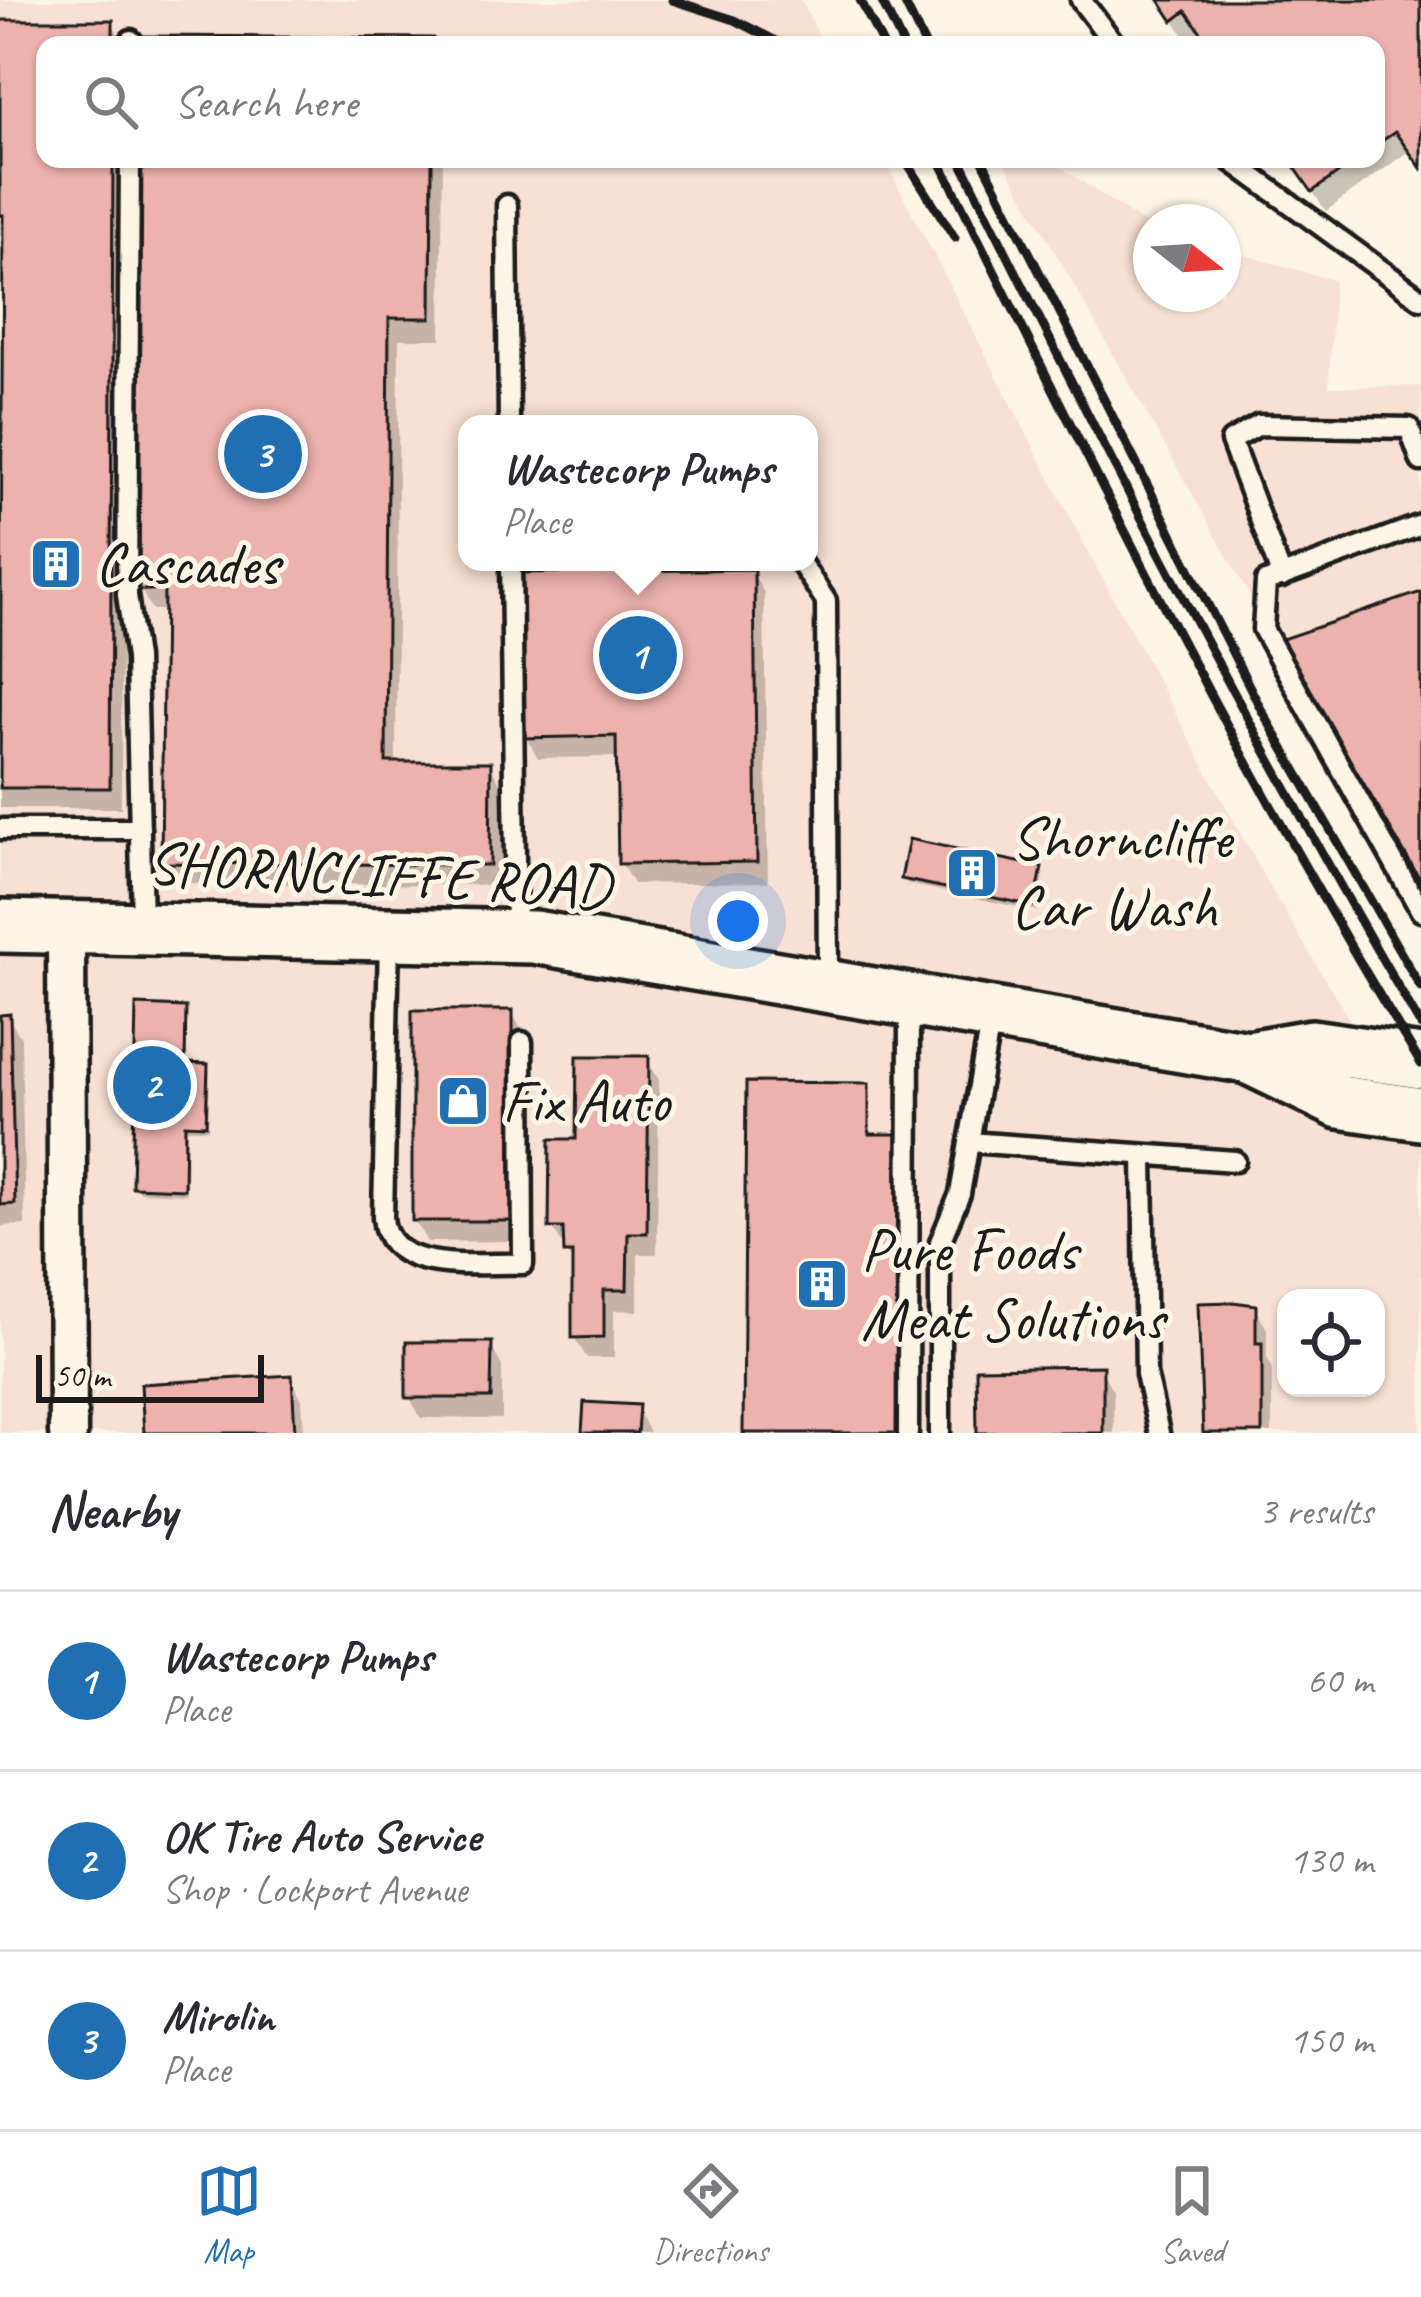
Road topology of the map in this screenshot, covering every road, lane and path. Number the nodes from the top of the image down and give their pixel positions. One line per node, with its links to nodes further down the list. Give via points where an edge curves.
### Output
1 (1081, 0): 2 (lane)
2 (1108, 36)
3 (130, 168): 14 (lane, via 127,595)
4 (1241, 168): 6 (lane)
5 (507, 205): 7 (lane)
6 (1421, 299)
7 (509, 415)
8 (1421, 461): 12 (lane, via 1409,428 1259,425 1231,441)
9 (1421, 525): 12 (lane)
10 (511, 571): 20 (lane)
11 (806, 571): 21 (lane, via 826,601)
12 (1282, 577): 15 (lane, via 1266,582 1264,629)
13 (0, 829): 14 (lane)
14 (140, 829): 18 (lane)
15 (1421, 911)
16 (0, 926): 17 (street, SHORNCLIFFE ROAD)
17 (66, 927): 18 (street, SHORNCLIFFE ROAD); 31 (street)
18 (142, 928): 19 (street, SHORNCLIFFE ROAD)
19 (389, 934): 20 (street, SHORNCLIFFE ROAD); 24 (lane, via 383,1217 398,1251 423,1260 523,1264)
20 (516, 936): 21 (street, SHORNCLIFFE ROAD)
21 (828, 984): 22 (street, SHORNCLIFFE ROAD)
22 (909, 998): 23 (street, SHORNCLIFFE ROAD); 32 (lane)
23 (992, 1012): 25 (street, SHORNCLIFFE ROAD); 28 (lane)
24 (522, 1042)
25 (1248, 1057): 26 (street, SHORNCLIFFE ROAD, via 1311,1046); 27 (street, SHORNCLIFFE ROAD, via 1340,1102)
26 (1421, 1062)
27 (1421, 1114)
28 (969, 1142): 29 (lane); 33 (lane, via 940,1242)
29 (1143, 1155): 30 (lane); 34 (lane, via 1146,1374)
30 (1234, 1161)
31 (68, 1433)
32 (908, 1433)
33 (940, 1433)
34 (1159, 1433)

